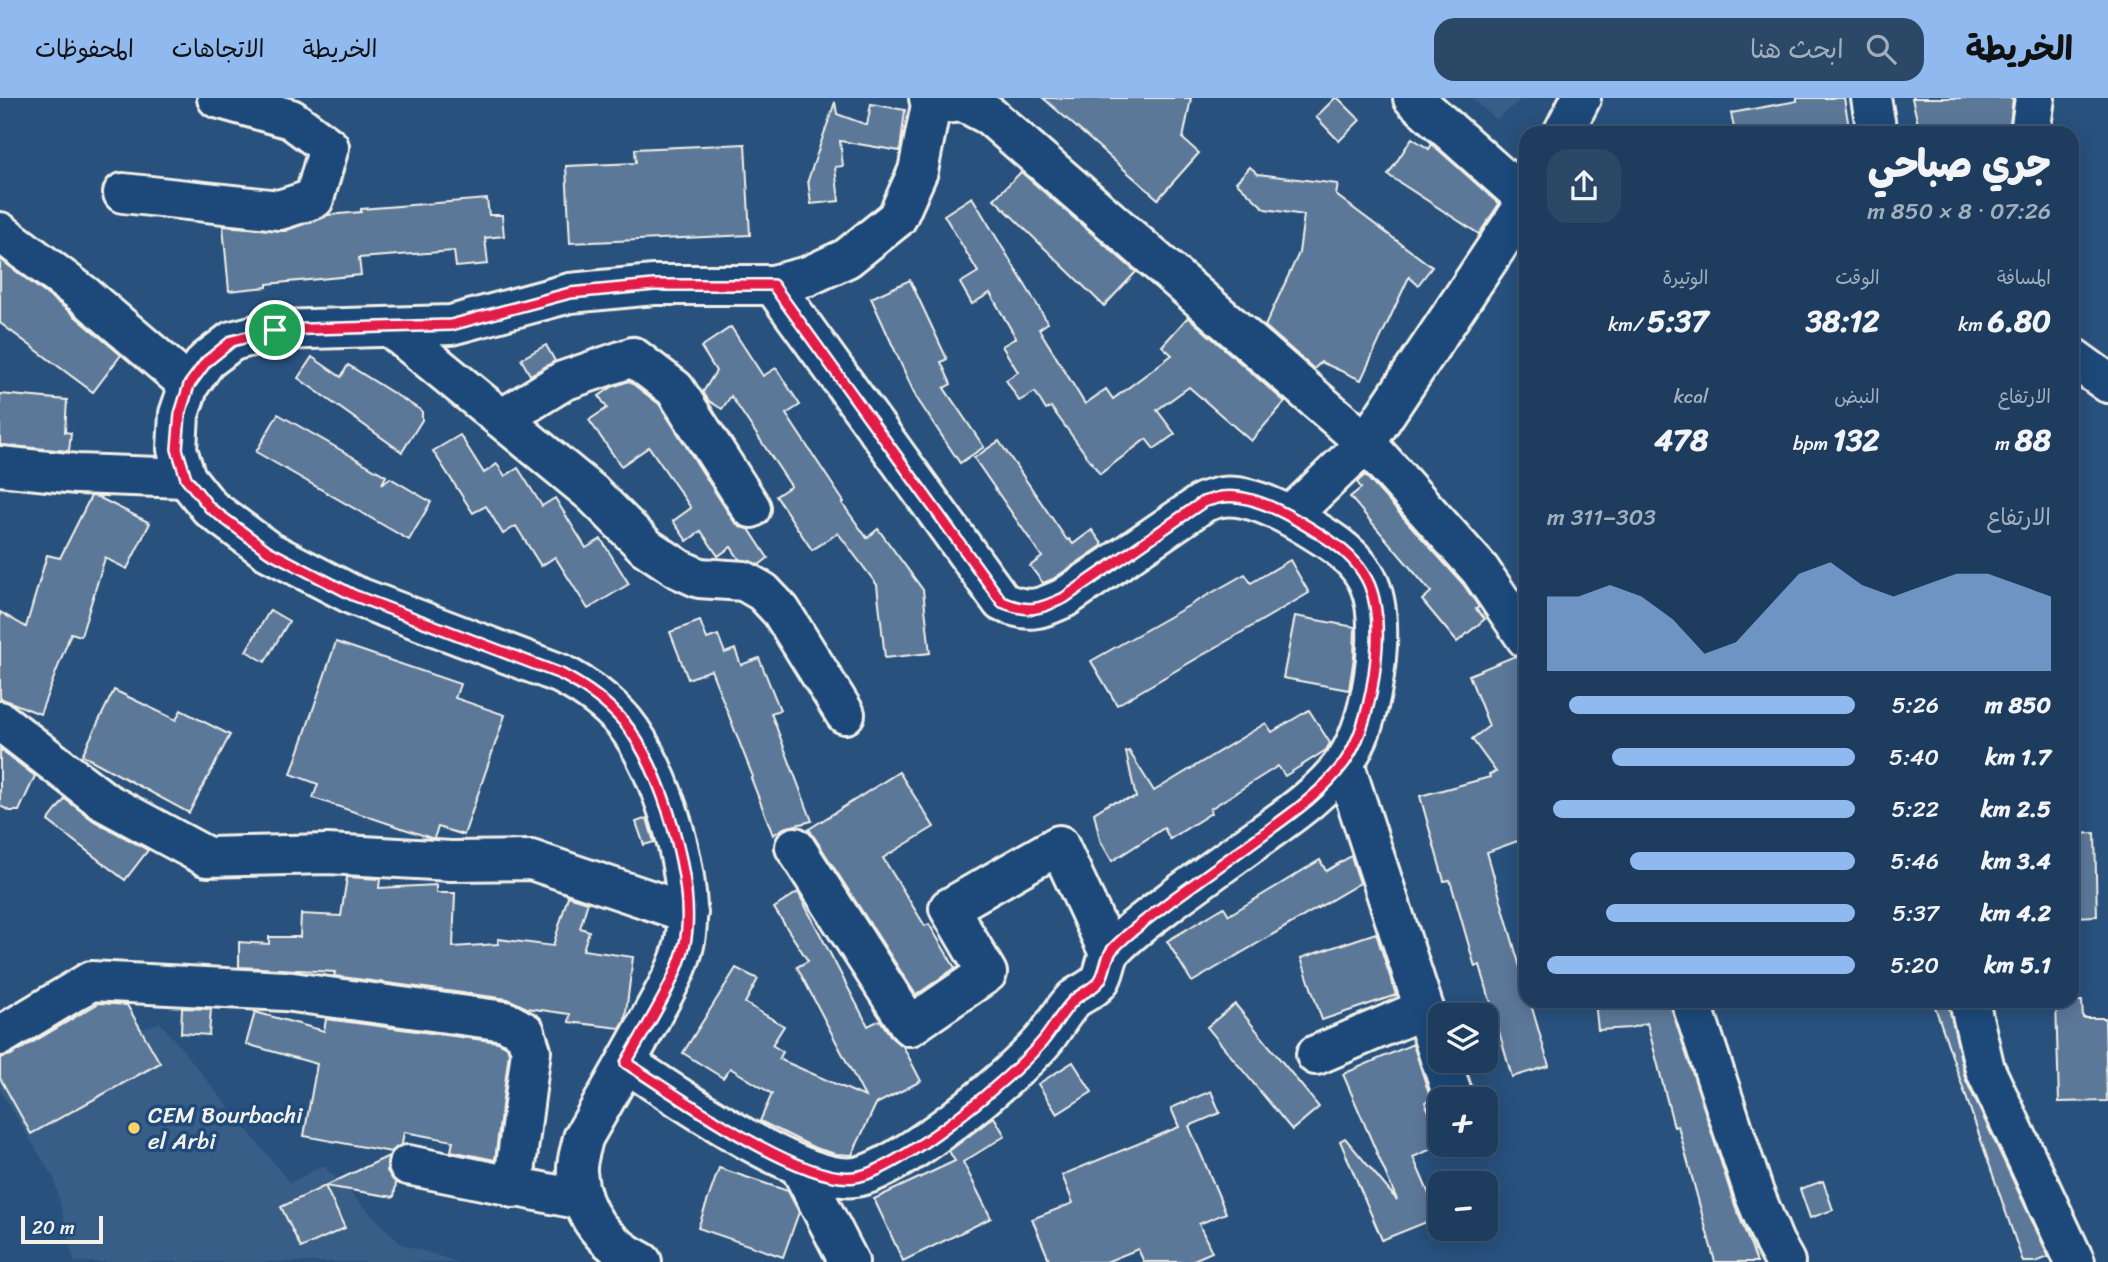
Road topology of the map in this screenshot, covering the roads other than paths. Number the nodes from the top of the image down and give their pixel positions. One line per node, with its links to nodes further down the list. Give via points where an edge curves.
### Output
1 (216, 98): 10 (street, via 290,119 329,147 314,198 279,209)
2 (1413, 98): 11 (street)
3 (1581, 98): 7 (street)
4 (1871, 98): 8 (street)
5 (2035, 98): 9 (street)
6 (930, 101): 14 (street, via 918,171 897,218 847,258 808,276); 20 (street, via 963,102 990,116)
7 (1567, 126)
8 (1876, 126)
9 (2031, 126)
10 (123, 194)
11 (1519, 195)
12 (1519, 212): 20 (street)
13 (0, 232): 18 (street, via 84,295)
14 (773, 285): 15 (street, via 654,285 570,293 451,325); 24 (street, via 1002,602 1038,610 1064,598 1203,502 1225,496)
15 (391, 328): 18 (street, via 275,330 232,341 206,362); 19 (street)
16 (2079, 362): 17 (street)
17 (2108, 383)
18 (189, 385): 22 (street, via 180,414 177,449)
19 (503, 418): 23 (street, via 563,381 633,357 675,389); 26 (street, via 592,493 646,547 699,578 744,581 763,592 781,611)
20 (1366, 443): 24 (street); 25 (street, via 1480,570)
21 (0, 466): 22 (street)
22 (186, 478): 30 (street, via 210,508 268,551 353,595 587,688 625,723 652,768 680,848)
23 (751, 508)
24 (1291, 515): 28 (street, via 1338,545 1363,569 1373,590 1378,617 1372,693)
25 (1519, 628)
26 (845, 713)
27 (0, 721): 30 (street, via 106,802 206,857 328,854 531,860)
28 (1344, 762): 31 (street, via 1308,802 1142,923); 34 (street)
29 (795, 847): 31 (street, via 909,1026 987,973 949,908 1059,845)
30 (688, 913): 38 (street, via 674,974)
31 (1110, 953): 40 (street, via 1100,981 1074,1000 1044,1041 998,1086 925,1141 857,1177 831,1177)
32 (1693, 1008): 45 (street, via 1754,1193)
33 (1971, 1008): 46 (street, via 1985,1069)
34 (1424, 1009): 35 (street); 37 (street)
35 (1428, 1021)
36 (0, 1036): 41 (street, via 91,981 285,991 505,1021 525,1032 531,1051)
37 (1316, 1055)
38 (626, 1063): 40 (street); 42 (street, via 583,1138 577,1169)
39 (408, 1165): 41 (street)
40 (800, 1167): 44 (street)
41 (513, 1188): 42 (street)
42 (582, 1200): 43 (street, via 595,1225 621,1252)
43 (642, 1262)
44 (849, 1262)
45 (1784, 1262)
46 (2075, 1262)

